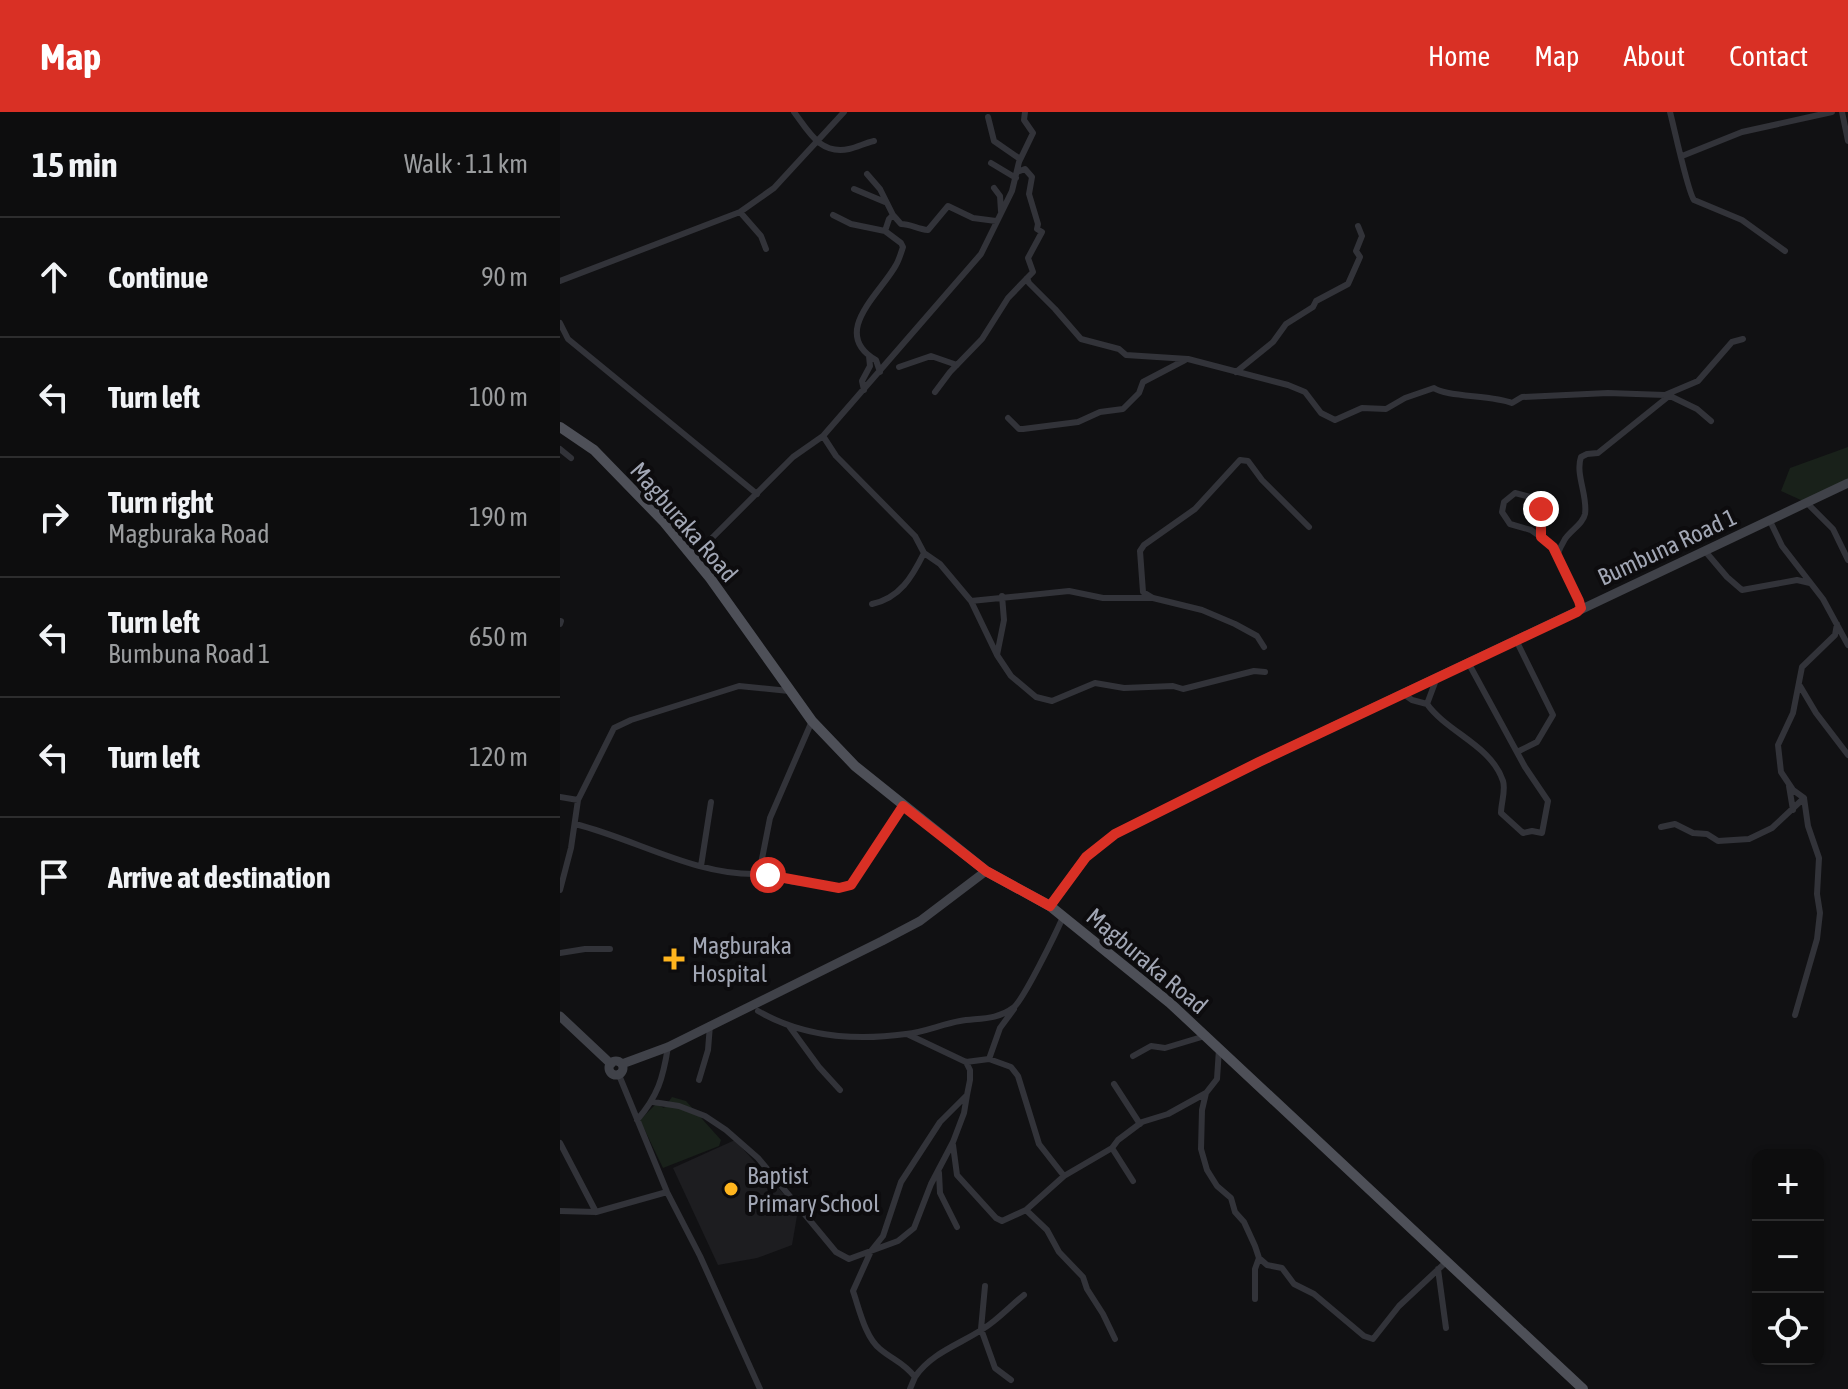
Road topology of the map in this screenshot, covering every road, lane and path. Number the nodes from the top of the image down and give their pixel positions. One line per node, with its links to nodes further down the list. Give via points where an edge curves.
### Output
1 (794, 112): 10 (street)
2 (844, 112): 10 (street)
3 (1025, 112): 12 (street, via 1033,133)
4 (1670, 112): 11 (street)
5 (1832, 112): 11 (street, via 1762,126)
6 (1842, 112): 9 (street)
7 (988, 117): 12 (street, via 994,141)
8 (874, 141): 10 (street, via 840,150)
9 (1848, 141)
10 (817, 142): 21 (street, via 774,188)
11 (1682, 156): 30 (street, via 1694,200 1742,220)
12 (1020, 159): 15 (street)
13 (991, 163): 15 (street)
14 (867, 174): 18 (street)
15 (1016, 175): 20 (street); 31 (street, via 1025,169 1032,177 1029,194 1042,232 1028,258 1033,268)
16 (994, 188): 20 (street)
17 (854, 189): 18 (street)
18 (885, 202): 23 (street)
19 (838, 208): 24 (street)
20 (1001, 211): 25 (street)
21 (740, 212): 29 (street); 32 (street)
22 (833, 215): 24 (street)
23 (893, 215): 26 (street); 28 (street)
24 (841, 218): 28 (street)
25 (996, 221): 26 (street, via 948,206 928,230); 39 (street, via 981,254)
26 (901, 224): 28 (street)
27 (1358, 226): 40 (street, via 1360,257 1348,284 1286,324)
28 (885, 231): 35 (street, via 903,247 857,324 857,337)
29 (766, 249)
30 (1785, 251)
31 (1027, 278): 36 (street, via 1081,339 1126,355); 37 (street)
32 (560, 281)
33 (560, 323): 51 (street, via 568,339)
34 (1743, 339): 43 (street, via 1732,342 1698,381)
35 (869, 356): 39 (street); 41 (street)
36 (1188, 359): 40 (street); 44 (street, via 1143,382 1123,409 1023,429)
37 (957, 365): 38 (street, via 931,356); 42 (street)
38 (899, 367)
39 (880, 372): 41 (street)
40 (1236, 372): 43 (street, via 1305,392 1321,413 1335,420 1362,408 1386,409 1434,388 1512,403 1522,397)
41 (864, 390): 47 (street)
42 (935, 392)
43 (1668, 395): 45 (street); 58 (street, via 1598,453 1581,457 1586,510)
44 (1008, 418)
45 (1711, 421)
46 (560, 427): 59 (main road, Magburaka Road, via 594,450)
47 (823, 436): 51 (street, via 793,457); 57 (street, via 915,536)
48 (560, 449): 49 (street)
49 (571, 458)
50 (1848, 483): 52 (main road, Bumbuna Road 1)
51 (757, 494): 59 (street)
52 (1807, 503): 53 (main road, Bumbuna Road 1); 60 (street, via 1833,529)
53 (1770, 521): 56 (main road, Bumbuna Road 1); 61 (street)
54 (1309, 527): 62 (street, via 1248,461 1240,460 1195,509 1144,545 1139,560)
55 (1541, 537): 55 (street, via 1510,524 1502,512 1515,493 1538,499); 58 (street)
56 (1705, 551): 61 (street, via 1742,590 1797,580); 68 (main road, Bumbuna Road 1)
57 (924, 553): 66 (street); 67 (street, via 904,589)
58 (1557, 556): 68 (street, via 1579,601)
59 (692, 558): 78 (main road, Magburaka Road)
60 (1848, 560)
61 (1810, 583): 69 (street)
62 (1143, 592): 64 (street); 65 (street)
63 (1002, 596): 64 (street, via 1069,591); 66 (street); 73 (street, via 1004,620)
64 (1132, 598): 65 (street)
65 (1153, 598): 72 (street, via 1235,624 1257,636)
66 (971, 601): 73 (street)
67 (872, 604)
68 (1577, 612): 70 (main road, Bumbuna Road 1)
69 (1837, 624): 71 (street); 77 (street, via 1835,635 1802,667)
70 (1517, 642): 74 (main road, Bumbuna Road 1); 84 (street, via 1553,715 1537,742)
71 (1848, 645)
72 (1264, 647)
73 (997, 655): 75 (street, via 1011,676 1036,697 1052,701 1095,683 1183,689)
74 (1469, 664): 76 (main road, Bumbuna Road 1); 84 (street)
75 (1265, 672)
76 (1436, 680): 79 (main road, Bumbuna Road 1); 80 (street)
77 (1800, 686): 83 (street); 86 (street, via 1778,745 1778,765)
78 (789, 691): 81 (main road, Magburaka Road); 89 (street, via 739,686 614,728)
79 (1405, 695): 80 (street); 99 (main road, Bumbuna Road 1, via 1115,834 1086,857)
80 (1427, 704): 84 (street, via 1443,723 1483,750 1502,778 1501,813 1523,833 1542,833 1548,801)
81 (812, 721): 91 (main road, Magburaka Road); 97 (street, via 770,818)
82 (1848, 737): 83 (street)
83 (1841, 743): 85 (street)
84 (1517, 752)
85 (1848, 755)
86 (1789, 785): 88 (street); 92 (street)
87 (560, 797): 89 (street)
88 (1804, 798): 92 (street); 105 (street, via 1819,858 1820,913)
89 (578, 800): 93 (street)
90 (711, 802): 95 (street)
91 (903, 806): 96 (main road, Magburaka Road); 97 (street, via 851,885)
92 (1793, 810): 94 (street, via 1749,839 1718,841 1675,824)
93 (575, 824): 95 (street); 98 (street)
94 (1661, 827)
95 (701, 866): 97 (street)
96 (986, 871): 99 (main road, Magburaka Road); 107 (main road, via 920,921)
97 (759, 874)
98 (560, 890)
99 (1050, 906): 100 (main road, Magburaka Road)
100 (1063, 917): 103 (street); 111 (main road, Magburaka Road)
101 (610, 949): 102 (street)
102 (560, 953)
103 (1016, 1007): 110 (street, via 994,1018); 116 (street, via 1000,1028)
104 (758, 1011): 108 (street)
105 (1795, 1015)
106 (560, 1016): 118 (main road)
107 (710, 1025): 113 (main road); 120 (street)
108 (789, 1026): 109 (street); 112 (street)
109 (811, 1034): 110 (street); 112 (street)
110 (907, 1034): 117 (street)
111 (1205, 1036): 114 (main road, Magburaka Road); 115 (street, via 1165,1048 1151,1046)
112 (802, 1045): 122 (street)
113 (668, 1047): 118 (main road); 125 (street)
114 (1219, 1049): 123 (street, via 1217,1079); 141 (main road, Magburaka Road)
115 (1133, 1056)
116 (989, 1059): 117 (street); 132 (street, via 1011,1067 1018,1076 1039,1144)
117 (966, 1062): 124 (street)
118 (617, 1064): 119 (main road)
119 (619, 1075): 126 (street)
120 (699, 1080)
121 (1114, 1084): 127 (street)
122 (840, 1090)
123 (1206, 1093): 127 (street); 140 (street, via 1202,1158 1217,1186 1231,1198)
124 (967, 1095): 128 (street); 139 (street, via 940,1122 911,1166 895,1193 883,1236)
125 (653, 1102): 126 (street); 139 (street, via 692,1111 726,1130 758,1158 836,1252 849,1259)
126 (637, 1120): 134 (street)
127 (1140, 1124): 130 (street)
128 (953, 1142): 131 (street); 135 (street, via 957,1175 996,1218 1002,1221)
129 (560, 1143): 137 (street)
130 (1112, 1148): 132 (street); 133 (street)
131 (942, 1166): 138 (street, via 940,1193); 139 (street, via 914,1228)
132 (1064, 1176): 135 (street)
133 (1133, 1181)
134 (667, 1192): 137 (street); 150 (street)
135 (1026, 1210): 147 (street, via 1083,1277)
136 (560, 1211): 137 (street)
137 (596, 1212)
138 (957, 1227)
139 (871, 1251): 148 (street, via 853,1291 861,1314 880,1350)
140 (1259, 1258): 141 (street, via 1282,1268 1294,1284 1369,1339); 144 (street)
141 (1442, 1266): 145 (street); 152 (main road, Magburaka Road)
142 (985, 1286): 146 (street)
143 (1024, 1295): 146 (street)
144 (1255, 1299)
145 (1446, 1328)
146 (981, 1329): 148 (street, via 946,1349); 149 (street, via 995,1368)
147 (1115, 1339)
148 (915, 1377): 151 (street)
149 (1011, 1380)
150 (760, 1389)
151 (910, 1389)
152 (1583, 1389)

